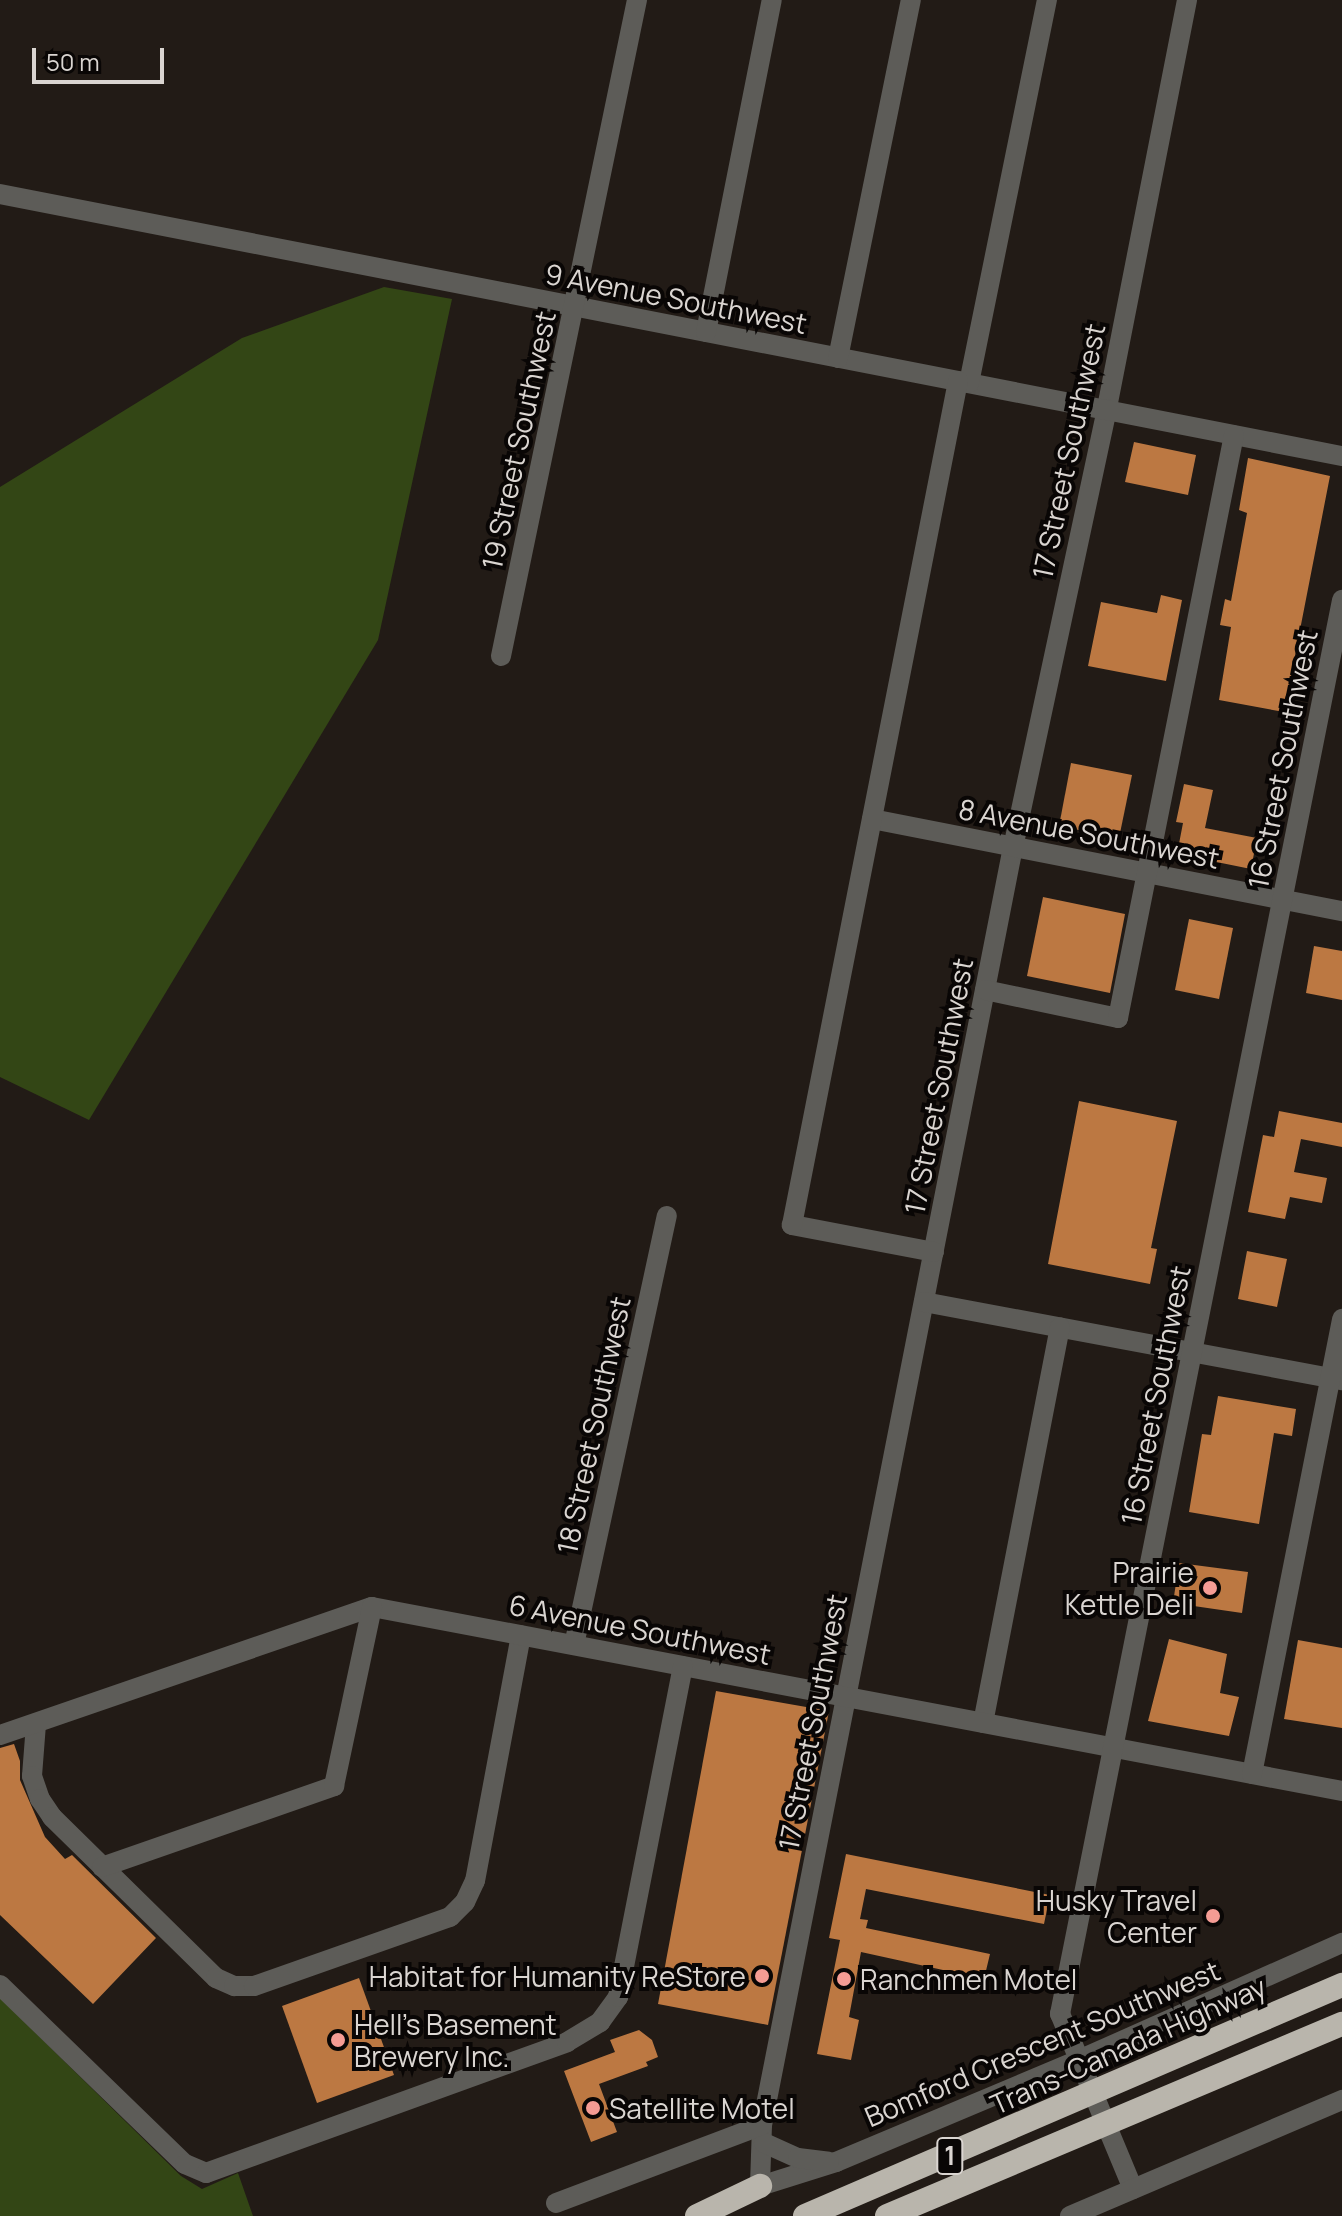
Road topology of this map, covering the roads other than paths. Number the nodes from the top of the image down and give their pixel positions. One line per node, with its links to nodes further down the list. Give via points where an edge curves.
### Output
1 (637, 0): 7 (street, 19 Street Southwest)
2 (772, 0): 8 (street)
3 (911, 0): 9 (street)
4 (1047, 0): 10 (street)
5 (1187, 0): 11 (street, 17 Street Southwest)
6 (0, 194): 7 (street, 9 Avenue Southwest)
7 (574, 306): 8 (street, 9 Avenue Southwest); 15 (street, 19 Street Southwest)
8 (706, 332): 9 (street, 9 Avenue Southwest)
9 (838, 358): 10 (street, 9 Avenue Southwest)
10 (964, 382): 11 (street, 9 Avenue Southwest); 16 (street)
11 (1107, 409): 12 (street, 9 Avenue Southwest); 17 (street, 17 Street Southwest)
12 (1234, 435): 13 (street, 9 Avenue Southwest); 18 (street)
13 (1342, 456)
14 (1342, 600): 19 (street, 16 Street Southwest)
15 (501, 656)
16 (872, 819): 17 (street, 8 Avenue Southwest); 23 (street, via 792,1225)
17 (1013, 847): 18 (street, 8 Avenue Southwest); 21 (street, 17 Street Southwest)
18 (1146, 873): 19 (street, 8 Avenue Southwest); 21 (street, via 1118,1018)
19 (1282, 899): 20 (street, 8 Avenue Southwest); 27 (street, 16 Street Southwest)
20 (1342, 911)
21 (985, 990): 23 (street, 17 Street Southwest)
22 (667, 1216): 31 (street, 18 Street Southwest)
23 (934, 1252): 24 (street, 17 Street Southwest)
24 (924, 1302): 26 (street); 33 (street, 17 Street Southwest)
25 (1342, 1319): 28 (street)
26 (1060, 1327): 27 (street); 34 (street)
27 (1192, 1352): 28 (street); 37 (street, 16 Street Southwest)
28 (1336, 1379): 38 (street)
29 (372, 1607): 30 (street, 6 Avenue Southwest); 35 (street, 6 Avenue Southwest); 40 (street, via 334,1786)
30 (521, 1635): 31 (street, 6 Avenue Southwest); 40 (street, via 475,1881 450,1917 254,1986 234,1986 216,1978)
31 (574, 1645): 32 (street, 6 Avenue Southwest)
32 (683, 1666): 33 (street, 6 Avenue Southwest); 42 (street, via 618,1997 600,2022 567,2042 206,2173 185,2164)
33 (846, 1697): 34 (street, 6 Avenue Southwest); 49 (street, 17 Street Southwest)
34 (983, 1723): 37 (street, 6 Avenue Southwest)
35 (36, 1724): 36 (street, 6 Avenue Southwest); 40 (street, via 32,1776 40,1799)
36 (0, 1735)
37 (1113, 1748): 38 (street, 6 Avenue Southwest); 45 (street, 16 Street Southwest, via 1060,2014)
38 (1252, 1774): 39 (street, 6 Avenue Southwest)
39 (1342, 1791)
40 (102, 1867)
41 (1342, 1943): 45 (street, Bomford Crescent Southwest)
42 (0, 1985)
43 (1342, 1985): 46 (highway, Trans-Canada Highway / 1)
44 (1342, 2024): 48 (highway, 1)
45 (1079, 2060): 46 (street, 16 Street Southwest); 50 (street, Bomford Crescent Southwest)
46 (1094, 2093): 48 (street, 16 Street Southwest); 56 (highway, Trans-Canada Highway / 1)
47 (1342, 2100): 52 (street)
48 (1107, 2123): 52 (street, 16 Street Southwest); 57 (highway, 1)
49 (763, 2134): 50 (street, via 798,2158); 51 (street, 17 Street Southwest); 53 (street)
50 (836, 2162): 51 (street, Bomford Crescent Southwest)
51 (760, 2186): 55 (highway)
52 (1133, 2189): 54 (street)
53 (556, 2203)
54 (1107, 2209): 58 (street)
55 (697, 2216)
56 (805, 2216)
57 (887, 2216)
58 (1070, 2216)

